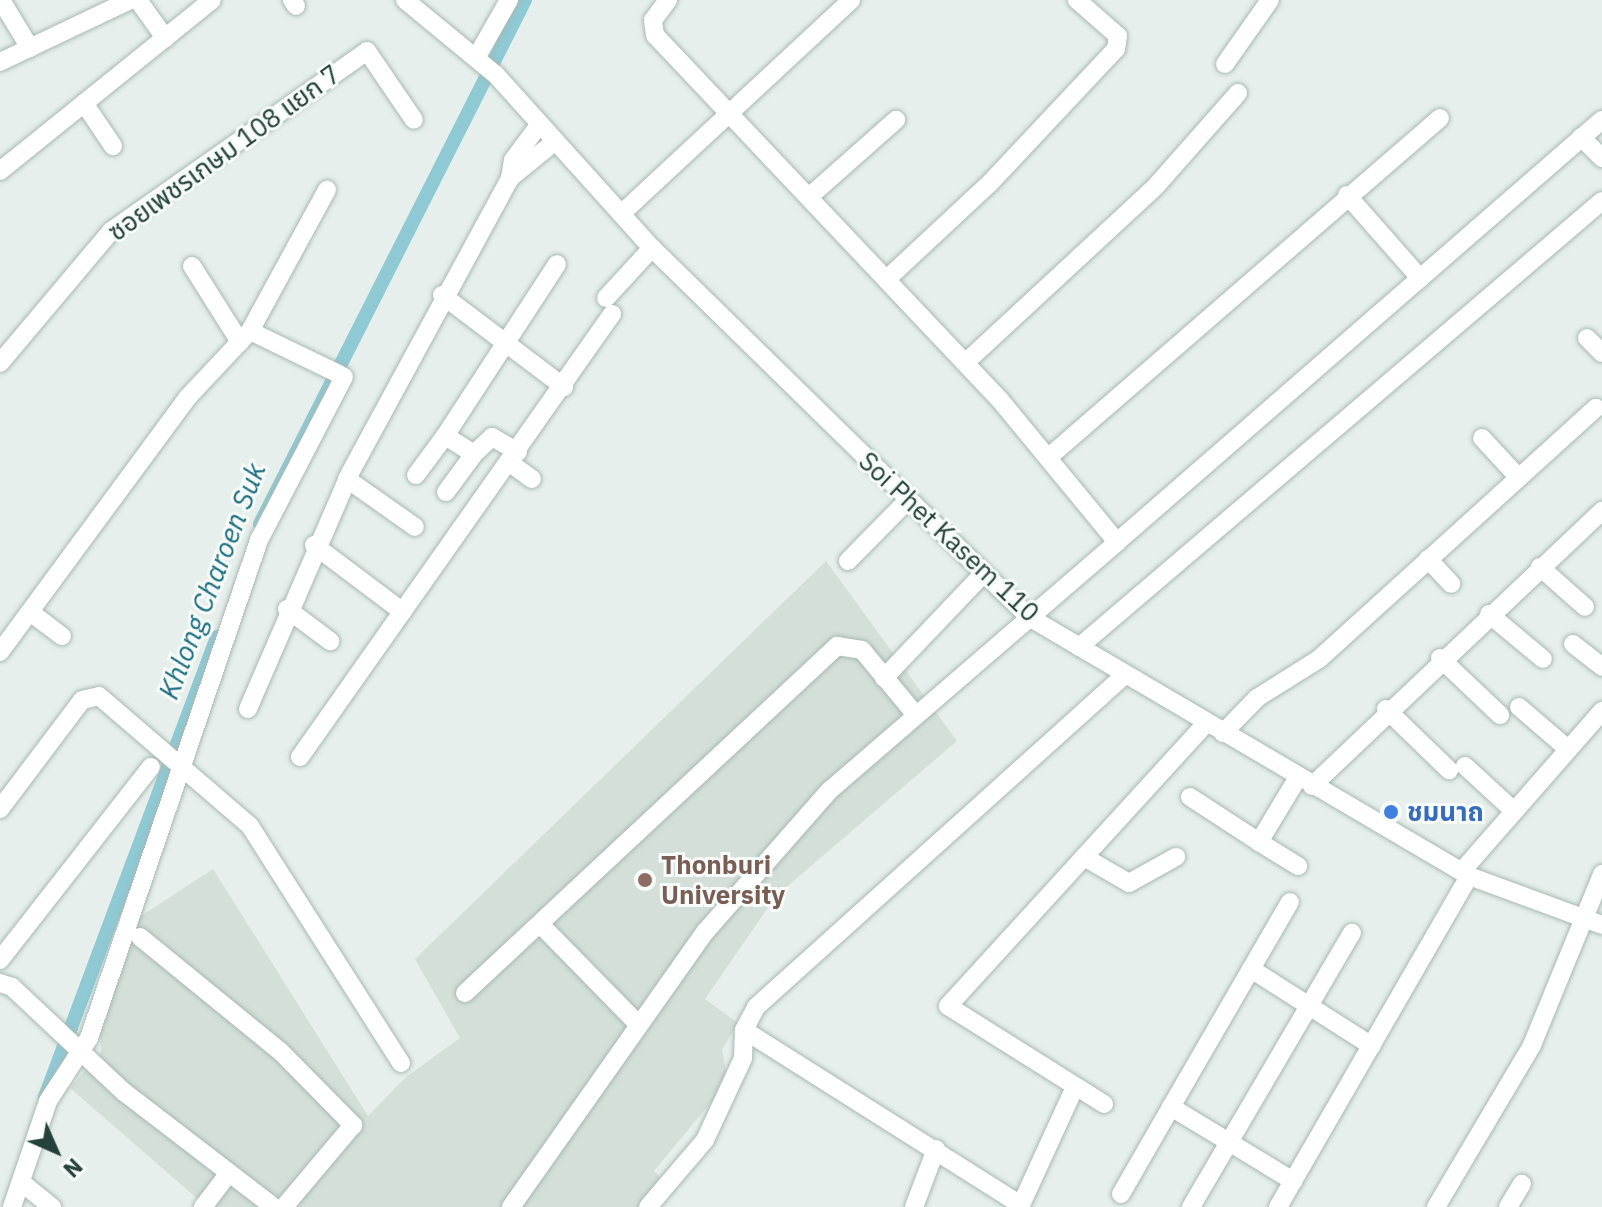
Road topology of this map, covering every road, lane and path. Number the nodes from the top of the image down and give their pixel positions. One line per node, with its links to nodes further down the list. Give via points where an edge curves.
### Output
1 (1, 0): 12 (street)
2 (130, 0): 12 (street)
3 (138, 0): 11 (street)
4 (212, 0): 11 (street)
5 (405, 0): 15 (street, Soi Phet Kasem 110)
6 (509, 0): 15 (street)
7 (668, 0): 18 (street, via 650,29)
8 (851, 0): 18 (street)
9 (1077, 0): 38 (street, via 1118,36 1116,49 990,183)
10 (1270, 0): 14 (street)
11 (165, 38): 17 (street)
12 (30, 48): 13 (street)
13 (0, 62)
14 (1225, 64)
15 (485, 65): 23 (street, Soi Phet Kasem 110)
16 (1238, 93): 46 (street, via 1156,186)
17 (84, 103): 26 (street); 28 (street)
18 (730, 115): 32 (street); 34 (street)
19 (1440, 118): 31 (street)
20 (414, 120): 45 (street, ซอยเพชรเกษม 108 แยก 7, via 367,51 111,231)
21 (896, 120): 32 (street)
22 (1602, 120): 24 (street)
23 (539, 125): 25 (street, Soi Phet Kasem 110); 29 (street, via 513,160)
24 (1581, 137): 27 (street); 39 (street)
25 (553, 143): 29 (street); 34 (street, Soi Phet Kasem 110)
26 (113, 146)
27 (1602, 158)
28 (0, 171)
29 (510, 178): 40 (street)
30 (327, 190): 41 (street)
31 (1347, 195): 39 (street); 52 (street)
32 (810, 196): 38 (street)
33 (1602, 201): 78 (street)
34 (621, 214): 35 (street, Soi Phet Kasem 110)
35 (652, 248): 47 (street, via 609,306); 59 (street, Soi Phet Kasem 110)
36 (557, 264): 43 (street)
37 (192, 266): 41 (street)
38 (888, 278): 46 (street)
39 (1420, 278): 62 (street)
40 (442, 295): 43 (street); 56 (street)
41 (245, 336): 71 (street, via 188,397); 95 (street, via 335,372 259,540)
42 (1587, 338): 44 (street)
43 (508, 342): 47 (street); 49 (street)
44 (1602, 353)
45 (0, 363)
46 (965, 363): 52 (street)
47 (564, 387): 53 (street)
48 (1596, 408): 55 (street)
49 (445, 436): 51 (street); 54 (street)
50 (1482, 438): 55 (street)
51 (474, 454): 53 (street, via 492,437); 58 (street)
52 (1050, 456): 62 (street)
53 (514, 458): 57 (street); 72 (street)
54 (416, 475)
55 (1519, 478): 64 (street)
56 (347, 479): 61 (street); 63 (street)
57 (532, 479)
58 (446, 492)
59 (908, 500): 65 (street); 67 (street, Soi Phet Kasem 110)
60 (1598, 521): 66 (street)
61 (415, 527)
62 (1117, 542): 74 (street)
63 (314, 545): 70 (street); 72 (street)
64 (1428, 559): 68 (street); 92 (street, via 1319,659 1257,698)
65 (848, 561)
66 (1540, 567): 69 (street); 73 (street)
67 (983, 574): 74 (street, Soi Phet Kasem 110); 84 (street)
68 (1451, 584)
69 (1585, 607)
70 (287, 609): 76 (street); 86 (street)
71 (30, 612): 75 (street); 79 (street)
72 (403, 612): 94 (street)
73 (1489, 614): 80 (street); 81 (street)
74 (1029, 617): 78 (street, Soi Phet Kasem 110); 89 (street)
75 (62, 636)
76 (330, 641)
77 (1573, 644): 82 (street)
78 (1079, 647): 83 (street, Soi Phet Kasem 110)
79 (0, 652)
80 (1440, 658): 87 (street); 90 (street)
81 (1543, 659)
82 (1602, 667)
83 (1125, 675): 91 (street, Soi Phet Kasem 110); 119 (street, via 793,969)
84 (884, 678): 89 (street); 109 (street, via 862,650 837,646)
85 (1519, 707): 93 (street)
86 (248, 709)
87 (1386, 709): 97 (street); 100 (street)
88 (1602, 711): 93 (street)
89 (915, 714): 118 (street, via 829,791)
90 (1500, 715)
91 (1206, 723): 92 (street, Soi Phet Kasem 110); 102 (street)
92 (1223, 733): 97 (street, Soi Phet Kasem 110)
93 (1568, 749): 100 (street)
94 (300, 757)
95 (176, 759): 99 (street, via 99,696 87,695); 121 (street); 122 (street, via 250,826 286,872)
96 (151, 767): 113 (street)
97 (1305, 782): 101 (street); 105 (street, Soi Phet Kasem 110)
98 (1190, 797): 101 (street)
99 (0, 809)
100 (1514, 811): 105 (street)
101 (1259, 842): 104 (street)
102 (1084, 857): 103 (street, via 1129,883); 123 (street, via 948,1006)
103 (1176, 857)
104 (1298, 866)
105 (1466, 873): 108 (street, Soi Phet Kasem 110); 120 (street)
106 (1602, 874): 108 (street)
107 (1290, 902): 114 (street)
108 (1581, 919): 110 (street, Soi Phet Kasem 110); 144 (street, via 1532,1045)
109 (540, 924): 116 (street); 118 (street)
110 (1602, 925)
111 (1352, 933): 117 (street)
112 (140, 937): 138 (street, via 281,1052 353,1125)
113 (0, 960)
114 (1251, 969): 117 (street); 125 (street)
115 (0, 983): 121 (street)
116 (465, 993)
117 (1308, 1007): 120 (street); 126 (street)
118 (636, 1022): 139 (street)
119 (744, 1030): 127 (street); 140 (street, via 743,1058 705,1140)
120 (1372, 1046): 129 (street)
121 (79, 1054): 128 (street); 130 (street, via 48,1101)
122 (401, 1063)
123 (1074, 1089): 124 (street); 133 (street)
124 (1104, 1104)
125 (1171, 1107): 126 (street); 132 (street)
126 (1229, 1142): 129 (street); 142 (street)
127 (936, 1149): 133 (street); 141 (street)
128 (229, 1173): 136 (street); 137 (street)
129 (1293, 1181): 143 (street)
130 (21, 1182): 134 (street); 135 (street)
131 (1522, 1184): 145 (street)
132 (1121, 1194)
133 (1020, 1206)
134 (12, 1207)
135 (52, 1207)
136 (203, 1207)
137 (274, 1207)
138 (284, 1207)
139 (511, 1207)
140 (648, 1207)
141 (914, 1207)
142 (1191, 1207)
143 (1278, 1207)
144 (1436, 1207)
145 (1508, 1207)

